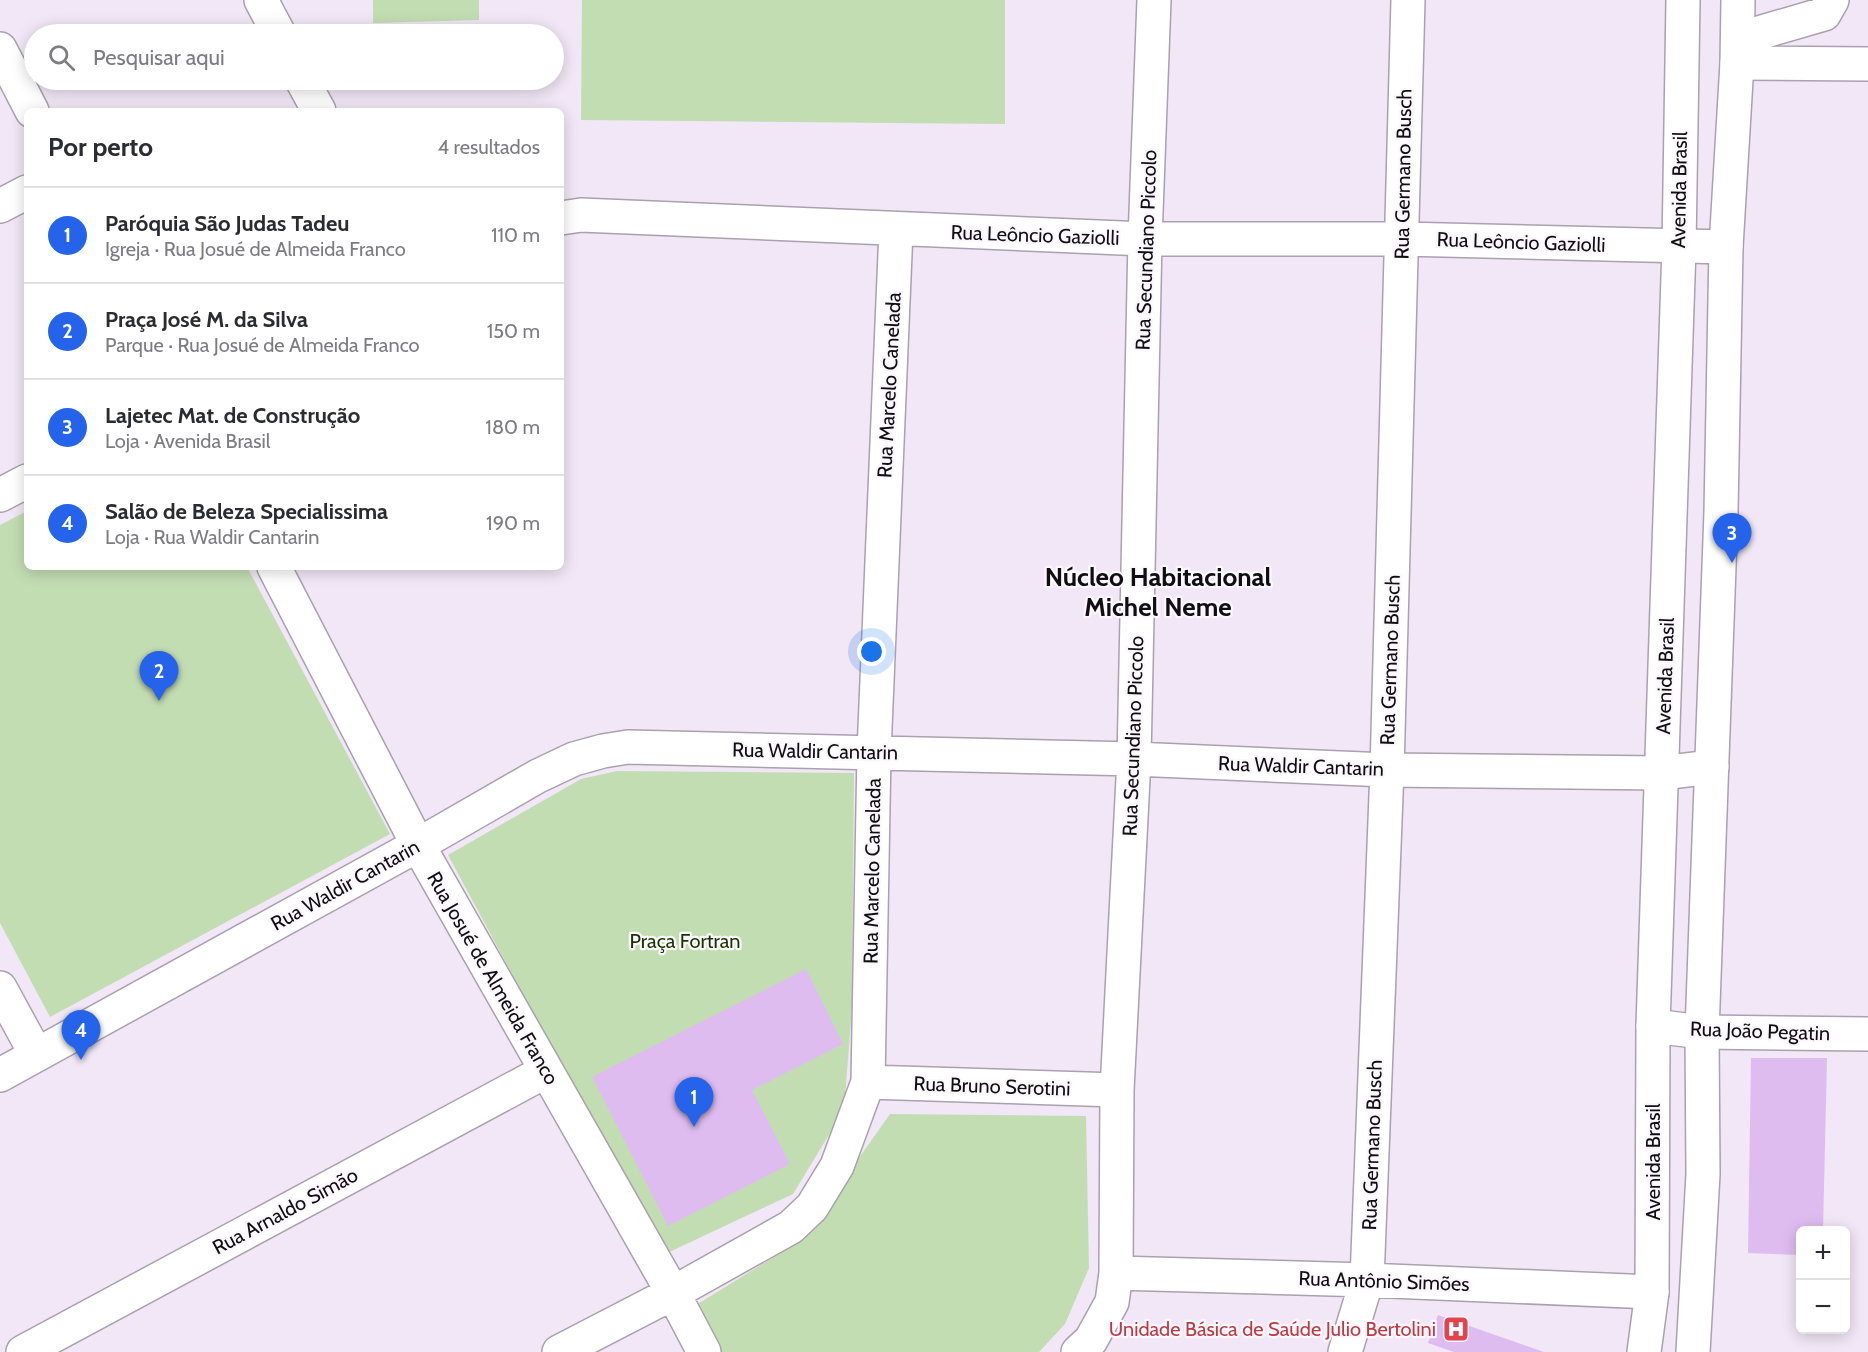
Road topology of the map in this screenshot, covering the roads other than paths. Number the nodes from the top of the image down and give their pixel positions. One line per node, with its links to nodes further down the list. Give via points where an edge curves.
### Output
1 (261, 0): 7 (street)
2 (1154, 0): 18 (street, Rua Secundiano Piccolo)
3 (1408, 0): 19 (street, Rua Germano Busch)
4 (1683, 0): 20 (street, Avenida Brasil)
5 (1738, 0): 9 (street)
6 (1832, 0): 9 (street, via 1824,14)
7 (274, 24)
8 (0, 49): 12 (street)
9 (1737, 51): 10 (street); 21 (street)
10 (1868, 64)
11 (307, 90): 13 (street)
12 (30, 108)
13 (317, 108)
14 (24, 194): 15 (street)
15 (0, 206)
16 (564, 218): 17 (street, Rua Leôncio Gaziolli, via 581,215)
17 (896, 230): 18 (street, Rua Leôncio Gaziolli); 25 (street, Rua Marcelo Canelada)
18 (1145, 239): 19 (street, Rua Leôncio Gaziolli); 26 (street, Rua Secundiano Piccolo)
19 (1402, 239): 20 (street, Rua Leôncio Gaziolli); 28 (street, Rua Germano Busch)
20 (1678, 247): 21 (street, Rua Leôncio Gaziolli); 29 (street, Avenida Brasil)
21 (1726, 247): 27 (street)
22 (24, 483): 23 (street)
23 (0, 495)
24 (276, 570): 30 (street, Rua Josué de Almeida Franco)
25 (874, 752): 26 (street, Rua Waldir Cantarin); 30 (street, Rua Waldir Cantarin, via 628,747 603,751 538,776); 38 (street, Rua Marcelo Canelada)
26 (1134, 759): 28 (street, Rua Waldir Cantarin); 39 (street, Rua Secundiano Piccolo)
27 (1712, 767): 29 (street, Rua Waldir Cantarin); 33 (street)
28 (1387, 770): 29 (street, Rua Waldir Cantarin); 41 (street, Rua Germano Busch)
29 (1661, 773): 32 (street, Avenida Brasil)
30 (418, 846): 35 (street, Rua Waldir Cantarin); 36 (street, Rua Josué de Almeida Franco)
31 (0, 988): 35 (street)
32 (1653, 1026): 33 (street, Rua João Pegatin); 42 (street, Avenida Brasil)
33 (1702, 1032): 34 (street, Rua João Pegatin); 50 (street, via 1703,1174)
34 (1868, 1034)
35 (36, 1054): 37 (street, Rua Waldir Cantarin)
36 (546, 1071): 43 (street, Rua Josué de Almeida Franco); 44 (street, Rua Arnaldo Simão)
37 (0, 1075)
38 (868, 1082): 39 (street, Rua Bruno Serotini); 43 (street, Rua Marcelo Canelada, via 837,1166 812,1207 791,1227)
39 (1117, 1090): 40 (street, Rua Secundiano Piccolo)
40 (1116, 1273): 41 (street, Rua Antônio Simões); 47 (street, Rua Secundiano Piccolo, via 1112,1302 1091,1340)
41 (1367, 1280): 42 (street, Rua Antônio Simões); 48 (street, Rua Germano Busch)
42 (1652, 1292): 49 (street, Avenida Brasil)
43 (673, 1293): 45 (street, Rua Marcelo Canelada); 46 (street, Rua Josué de Almeida Franco)
44 (23, 1352)
45 (559, 1352)
46 (704, 1352)
47 (1078, 1352)
48 (1345, 1352)
49 (1644, 1352)
50 (1693, 1352)

